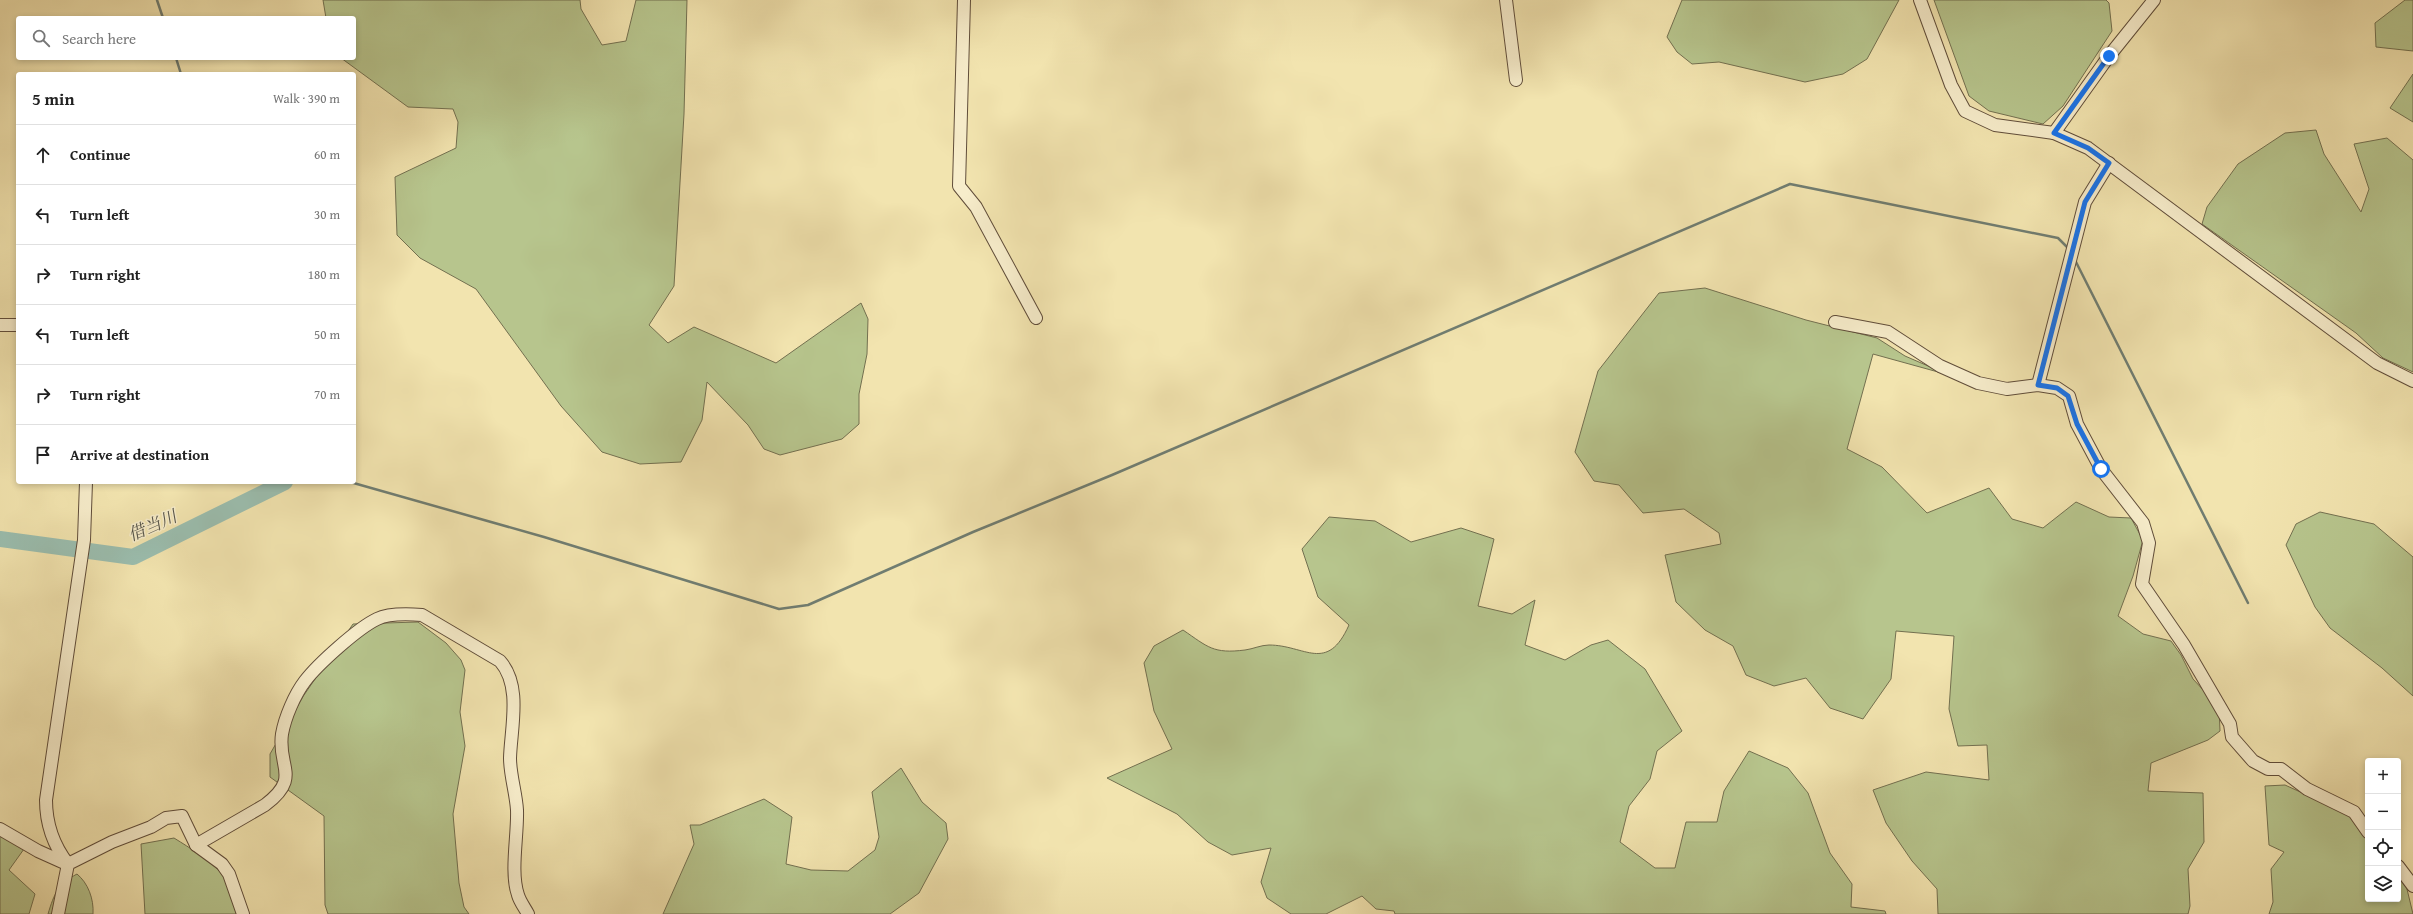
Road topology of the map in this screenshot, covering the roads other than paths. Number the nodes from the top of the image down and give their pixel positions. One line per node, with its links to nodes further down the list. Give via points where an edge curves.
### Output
1 (964, 0): 8 (street, via 959,186 976,207)
2 (1506, 0): 5 (street)
3 (1920, 0): 6 (street, via 1951,85 1965,112 1995,125)
4 (2154, 0): 6 (street, via 2109,56)
5 (1516, 80)
6 (2054, 133): 7 (street, via 2088,148)
7 (2109, 163): 12 (street, via 2376,363); 13 (street, via 2085,202)
8 (1036, 318)
9 (1834, 322): 13 (street, via 1888,332 1940,366 1978,383 2007,389)
10 (0, 325): 11 (street)
11 (16, 325)
12 (2413, 381)
13 (2038, 385): 16 (street, via 2057,388 2068,396 2077,424 2101,469 2142,523 2149,543 2142,584 2187,650 2230,724 2232,737 2253,761 2268,768 2281,769 2307,789 2354,812)
14 (86, 484): 18 (street, via 84,540 46,800 49,825 58,852)
15 (0, 829): 18 (street, via 38,851)
16 (2367, 830)
17 (196, 845): 18 (street, via 182,816 166,818); 22 (street, via 222,864 229,874); 23 (street, via 265,805 286,782 282,733 298,692 306,680 352,635 378,619 410,614 422,615 500,661 507,669 513,715 510,760 517,810 514,876 518,895)
18 (68, 864): 21 (street)
19 (2401, 870): 20 (street)
20 (2413, 886)
21 (58, 914)
22 (243, 914)
23 (528, 914)

